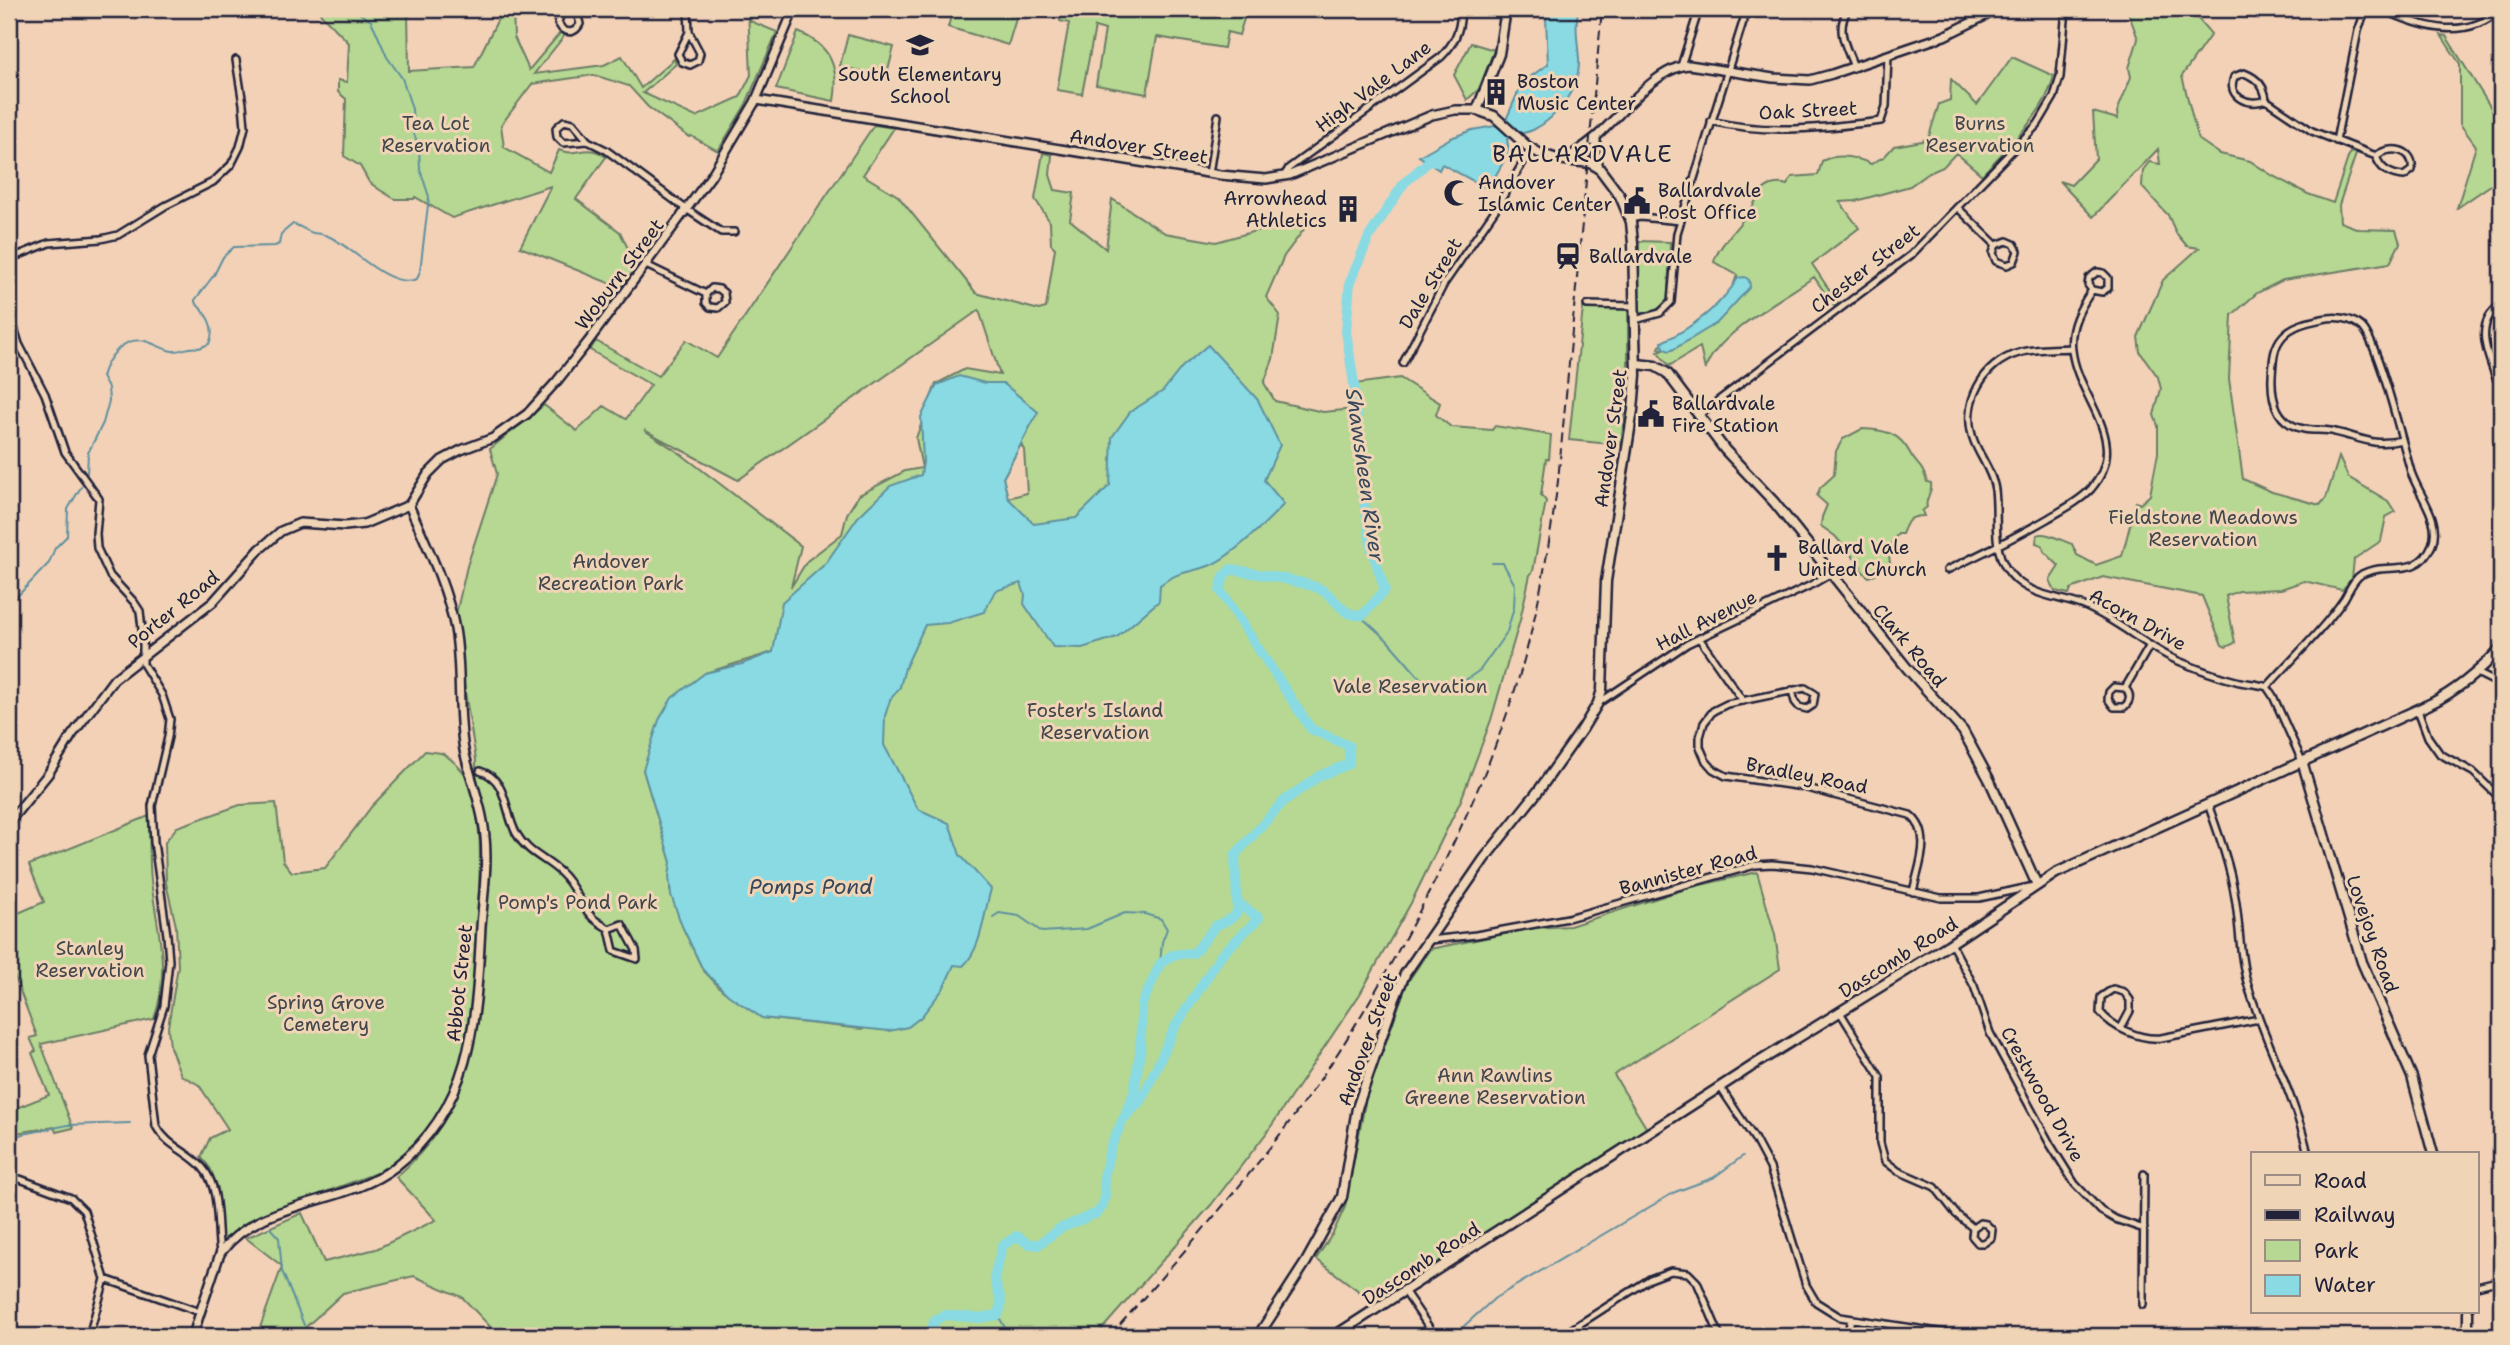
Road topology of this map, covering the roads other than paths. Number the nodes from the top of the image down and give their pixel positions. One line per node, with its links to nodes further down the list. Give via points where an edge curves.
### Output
1 (562, 9): 2 (street, via 558,23 568,32 580,24)
2 (576, 9)
3 (688, 9): 15 (street)
4 (794, 9): 21 (street, Woburn Street)
5 (1460, 9): 34 (street, High Vale Lane, via 1457,34 1441,57)
6 (1506, 9): 23 (main road, via 1499,54)
7 (1699, 9): 18 (street)
8 (1747, 9): 20 (street)
9 (1848, 9): 19 (street, via 1842,40)
10 (1999, 9): 16 (street, via 1944,36)
11 (2066, 9): 35 (street, Chester Street, via 2060,77 2047,111)
12 (2366, 9): 28 (street)
13 (2380, 9): 14 (street, via 2447,30 2478,24)
14 (2500, 13)
15 (689, 32): 15 (street, via 678,54 681,62 690,65 701,53)
16 (1888, 55): 19 (street); 25 (street, Oak Street, via 1881,121 1766,129 1742,129)
17 (236, 60): 41 (street, via 244,132 236,157 221,176 118,234 49,243)
18 (1681, 66): 20 (street); 26 (street, via 1660,77)
19 (1854, 66): 20 (street, via 1798,81)
20 (1727, 71): 25 (street)
21 (757, 100): 33 (street, Andover Street); 36 (street, Woburn Street)
22 (2266, 100): 22 (street, via 2245,101 2233,91 2234,77 2251,76 2263,87); 28 (street, via 2305,127)
23 (1478, 110): 29 (main road, Andover Street, via 1500,121); 34 (street, Andover Street, via 1446,111 1416,120)
24 (1218, 116): 33 (street)
25 (1712, 121): 38 (street)
26 (1596, 137): 31 (street); 32 (street)
27 (588, 141): 27 (street, via 571,122 556,128 564,143); 36 (street)
28 (2336, 141): 30 (street)
29 (1531, 149): 31 (main road, Andover Street); 51 (street, Dale Street, via 1441,289)
30 (2375, 156): 30 (street, via 2395,149 2409,156 2412,170 2396,175 2382,168)
31 (1566, 159): 32 (main road, Andover Street)
32 (1599, 168): 37 (main road, Andover Street)
33 (1209, 174): 34 (street, Andover Street, via 1259,179)
34 (1284, 176)
35 (1958, 208): 40 (street); 54 (street, Chester Street, via 1911,255)
36 (686, 209): 39 (street, via 720,232); 42 (street, Woburn Street)
37 (1630, 219): 38 (street); 47 (main road, Andover Street)
38 (1681, 221): 49 (street, via 1671,302 1660,313)
39 (734, 232)
40 (1996, 246): 40 (street, via 2007,241 2014,244 2018,251 2014,262 1999,263 1993,253)
41 (9, 259)
42 (646, 265): 44 (street); 56 (street, Woburn Street, via 527,414 493,438 442,460)
43 (2092, 290): 50 (street, via 2076,318)
44 (706, 294)
45 (1587, 305): 47 (street)
46 (2501, 305): 53 (street, via 2488,317 2484,335)
47 (1635, 306): 49 (main road, Andover Street)
48 (9, 311): 63 (street, via 65,452 99,499 97,548 110,576 139,611)
49 (1635, 320): 52 (main road, Andover Street)
50 (2071, 348): 57 (street, via 2104,433 2104,466 2079,500); 57 (street, Acorn Drive, via 2009,356 1986,374 1974,395 1970,429 1995,487)
51 (1403, 363)
52 (1637, 364): 54 (main road, Clark Road, via 1667,373); 70 (main road, Andover Street, via 1606,580)
53 (2501, 391)
54 (1699, 415): 59 (main road, Clark Road)
55 (2402, 440): 55 (street, via 2372,341 2362,327 2330,317 2297,326 2283,336 2274,356 2272,391 2276,408 2288,422 2372,443); 66 (street, via 2417,489 2433,517 2430,548 2407,568 2360,576)
56 (409, 505): 63 (street, Porter Road, via 363,524 300,523 281,531 213,602); 92 (street, Abbot Street, via 455,629 464,752 485,837 470,1049 445,1112 396,1166 354,1188 262,1221)
57 (1997, 547): 58 (street); 61 (street, Acorn Drive, via 2009,573 2024,586 2094,611)
58 (1947, 570)
59 (1832, 573): 60 (street, Hall Avenue); 77 (main road, Clark Road, via 1963,731)
60 (1699, 638): 69 (street); 70 (street, Hall Avenue)
61 (2150, 645): 66 (street, Acorn Drive, via 2176,660); 67 (street)
62 (2501, 648): 64 (main road, Dascomb Road)
63 (143, 655): 76 (street, Porter Road, via 104,690 48,774); 92 (street, via 170,719 152,806 169,961 164,1006 148,1055 156,1126 199,1164 211,1181)
64 (2477, 673): 65 (street); 71 (main road, Dascomb Road)
65 (2501, 685)
66 (2267, 687): 72 (street)
67 (2124, 688): 67 (street, via 2114,687 2109,692 2114,707 2127,704 2129,694)
68 (1793, 690): 68 (street, via 1810,689 1815,703 1801,709); 69 (street, Bradley Road)
69 (1743, 701): 78 (street, Bradley Road, via 1717,708 1704,723 1700,742 1709,765 1727,776 1803,787 1910,815 1924,838)
70 (1598, 703): 80 (main road, Andover Street)
71 (2418, 710): 72 (main road, Dascomb Road); 74 (street, via 2440,754 2473,772)
72 (2302, 761): 75 (main road, Dascomb Road); 87 (main road, Lovejoy Road, via 2362,962 2409,1068)
73 (480, 771): 79 (street, via 501,785 510,821 526,848 560,872 592,918)
74 (2501, 799)
75 (2208, 804): 77 (main road, Dascomb Road); 83 (street, via 2227,858 2244,972)
76 (9, 822)
77 (2037, 885): 78 (street, Bannister Road, via 1979,898); 81 (main road, Dascomb Road)
78 (1913, 892): 80 (street, Bannister Road, via 1812,868 1755,865 1568,918)
79 (609, 929): 79 (street, via 622,924 638,959 614,951)
80 (1430, 940): 105 (main road, Andover Street, via 1405,974 1372,1061 1357,1108 1342,1197)
81 (1951, 943): 82 (main road, Dascomb Road); 91 (street, Crestwood Drive, via 1974,986 1990,1033 2076,1184 2101,1211)
82 (1840, 1012): 85 (main road, Dascomb Road); 90 (street, via 1880,1077 1880,1143 1885,1161 1935,1187)
83 (2259, 1018): 84 (street, via 2153,1039); 86 (street, via 2293,1099)
84 (2121, 1028): 84 (street, via 2130,1000 2113,989 2104,993 2099,1007 2103,1016)
85 (1720, 1087): 96 (main road, Dascomb Road); 100 (street, via 1770,1168 1811,1295 1832,1314)
86 (2307, 1152)
87 (2432, 1152)
88 (2144, 1174): 91 (street)
89 (9, 1179): 93 (street, via 20,1179 77,1203 84,1211)
90 (1973, 1228)
91 (2144, 1228): 97 (street)
92 (220, 1253): 98 (street, Abbot Street)
93 (106, 1279): 98 (street); 103 (street)
94 (2501, 1280): 95 (street)
95 (2478, 1286)
96 (1405, 1292): 106 (main road, Dascomb Road); 107 (street)
97 (2143, 1305)
98 (200, 1312): 104 (street, Abbot Street)
99 (2468, 1314): 111 (main road)
100 (1851, 1319): 102 (street); 109 (street)
101 (1566, 1335): 108 (street, via 1650,1279 1671,1271 1688,1273 1697,1282)
102 (1951, 1335): 110 (street)
103 (89, 1336)
104 (193, 1336)
105 (1258, 1336)
106 (1334, 1336)
107 (1435, 1336)
108 (1720, 1336)
109 (1847, 1336)
110 (1965, 1336)
111 (2468, 1336)

